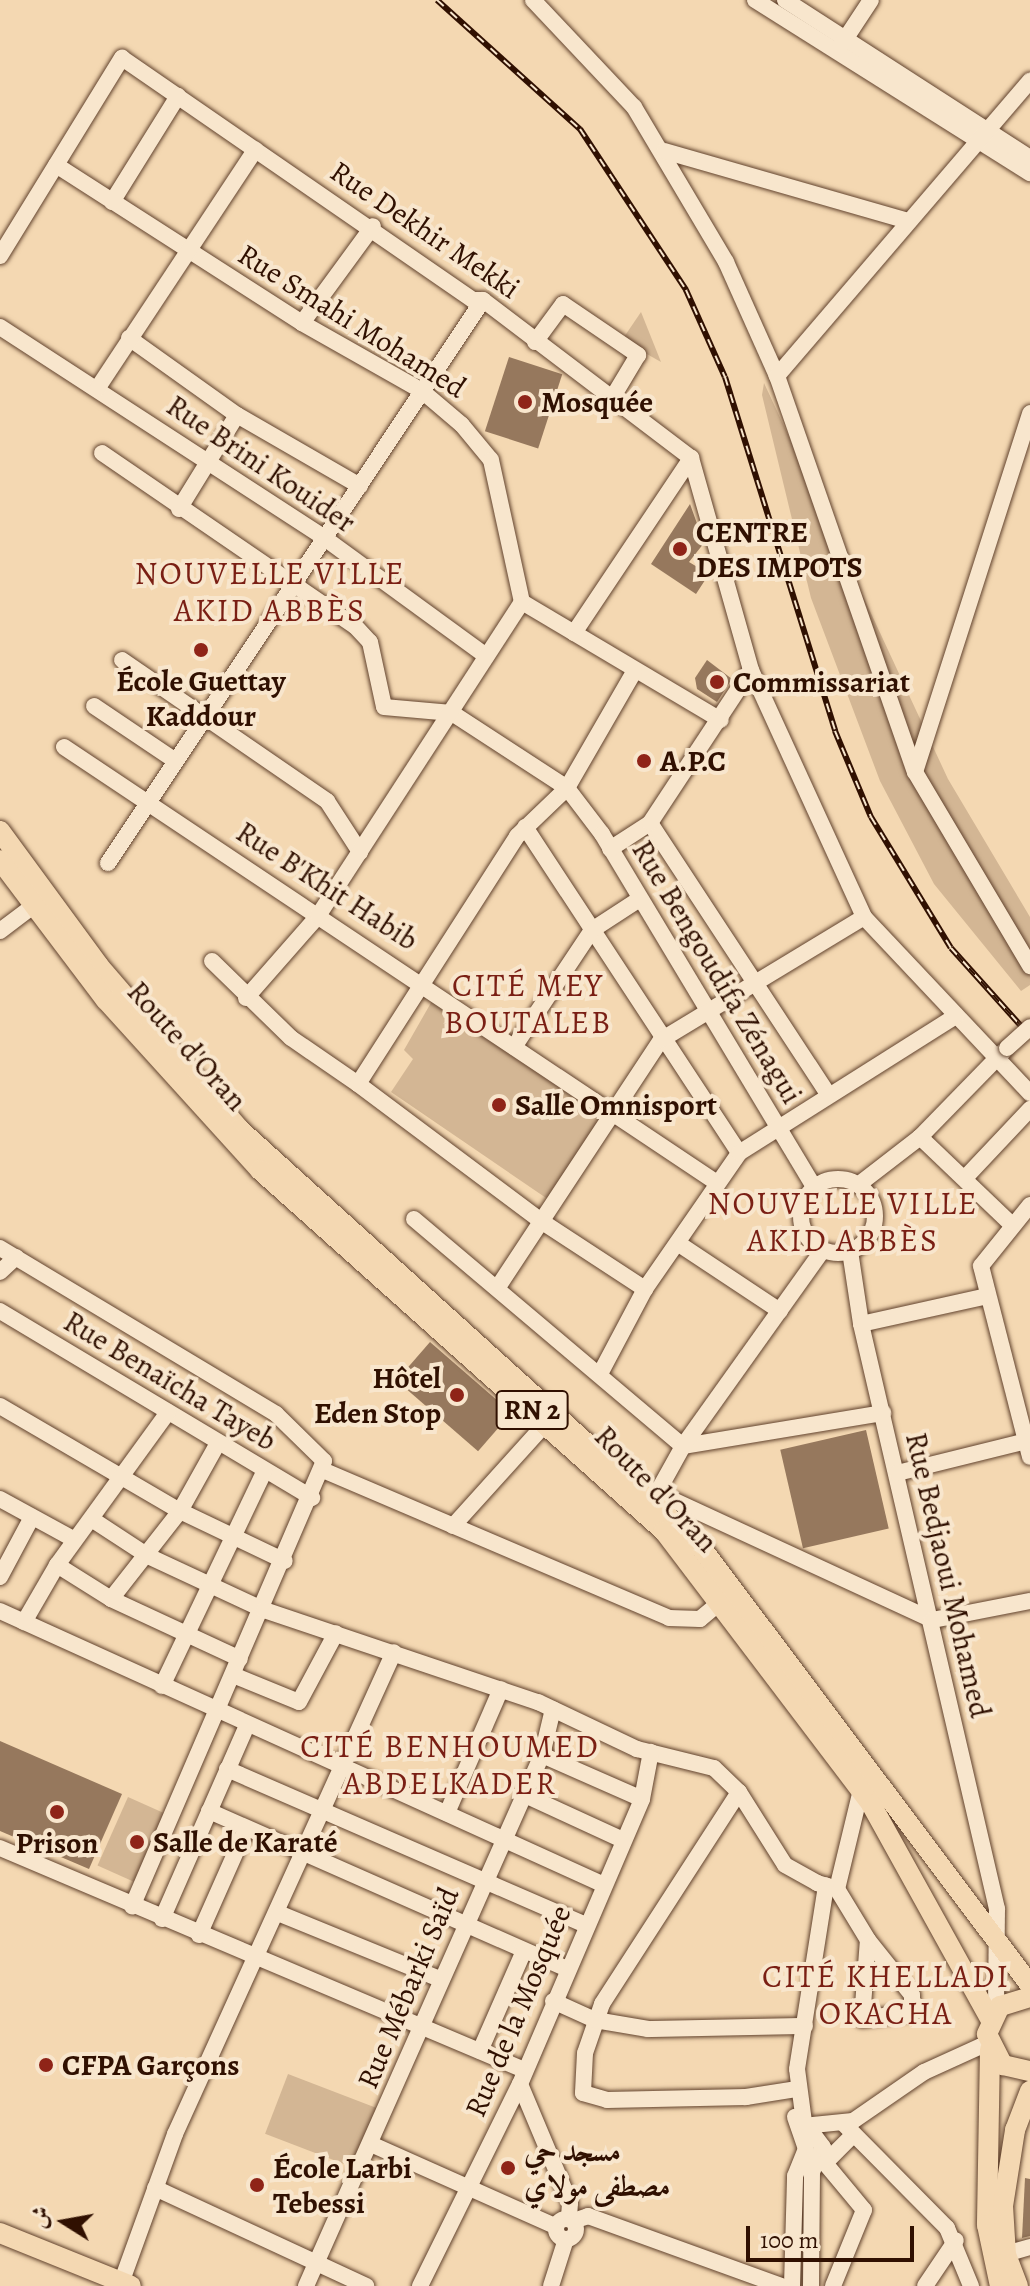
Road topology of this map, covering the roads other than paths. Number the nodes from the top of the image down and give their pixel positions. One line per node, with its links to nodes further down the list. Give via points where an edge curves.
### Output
1 (533, 0): 10 (street, via 601,66)
2 (755, 0): 5 (street)
3 (785, 0): 5 (street)
4 (871, 0): 5 (street)
5 (841, 45): 8 (street)
6 (1030, 81): 8 (street)
7 (178, 96): 9 (street, Rue Dekhir Mekki); 12 (street, Rue Dekhir Mekki, via 122,58); 14 (street)
8 (985, 139): 11 (street); 13 (street); 15 (street)
9 (255, 150): 16 (street, Rue Dekhir Mekki); 17 (street)
10 (664, 151): 15 (street); 24 (street, via 726,262)
11 (1030, 158)
12 (56, 165): 14 (street, Rue Smahi Mohamed); 18 (street)
13 (1030, 173)
14 (112, 202): 17 (street, Rue Smahi Mohamed)
15 (908, 221): 24 (street)
16 (373, 226): 19 (street, Rue Dekhir Mekki, via 473,300); 20 (street)
17 (189, 250): 20 (street, Rue Smahi Mohamed); 22 (street)
18 (0, 256)
19 (483, 300): 23 (street, Rue Dekhir Mekki); 26 (street)
20 (302, 323): 26 (street, Rue Smahi Mohamed)
21 (0, 327): 25 (street, Rue Brini Kouider)
22 (129, 338): 25 (street); 29 (street)
23 (535, 342): 27 (street, Rue Dekhir Mekki); 27 (street, via 563,304 638,355)
24 (777, 376): 49 (street)
25 (97, 389): 32 (street, Rue Brini Kouider)
26 (422, 391): 33 (street); 37 (street, Rue Smahi Mohamed, via 479,439 491,460)
27 (614, 395): 31 (street, Rue Dekhir Mekki)
28 (1030, 413): 49 (street)
29 (237, 415): 32 (street); 33 (street)
30 (102, 453): 34 (street)
31 (691, 458): 38 (street); 41 (street)
32 (206, 465): 34 (street); 35 (street, Rue Brini Kouider)
33 (360, 486): 35 (street)
34 (179, 509): 36 (street)
35 (323, 537): 36 (street); 39 (street, Rue Brini Kouider)
36 (295, 581): 44 (street, via 370,642 384,707); 45 (street)
37 (522, 602): 38 (street); 39 (street)
38 (574, 633): 42 (street)
39 (486, 656): 44 (street)
40 (122, 660): 45 (street)
41 (751, 670): 46 (street); 62 (street)
42 (634, 672): 46 (street); 50 (street)
43 (94, 706): 48 (street)
44 (452, 713): 50 (street); 56 (street)
45 (208, 718): 48 (street); 56 (street, via 327,801)
46 (721, 720): 52 (street)
47 (64, 747): 51 (street, Rue B'Khit Habib)
48 (174, 760): 51 (street)
49 (915, 772): 66 (street)
50 (567, 788): 53 (street); 55 (street, Rue Bengoudifa Zénagui)
51 (149, 801): 58 (street); 61 (street, Rue B'Khit Habib)
52 (650, 823): 55 (street); 67 (street)
53 (525, 827): 63 (street); 68 (street)
54 (0, 831): 116 (main road, Route d'Oran / RN 2, via 99,966 239,1129)
55 (610, 849): 59 (street, Rue Bengoudifa Zénagui)
56 (360, 852): 61 (street)
57 (0, 860): 60 (main road, Route d'Oran / RN 2)
58 (108, 863)
59 (638, 900): 63 (street); 70 (street, Rue Bengoudifa Zénagui)
60 (32, 907): 64 (street); 108 (main road, Route d'Oran / RN 2, via 186,1094 249,1159)
61 (318, 916): 68 (street, Rue B'Khit Habib); 69 (street)
62 (864, 917): 67 (street); 71 (street)
63 (592, 930): 73 (street); 74 (street)
64 (0, 931)
65 (212, 961): 69 (street)
66 (1030, 966)
67 (754, 979): 70 (street); 78 (street)
68 (422, 982): 74 (street, Rue B'Khit Habib); 76 (street)
69 (246, 998): 76 (street, via 291,1038)
70 (708, 1009): 73 (street); 81 (street, Rue Bengoudifa Zénagui)
71 (956, 1016): 75 (street); 78 (street)
72 (1030, 1027): 75 (street, bridge)
73 (661, 1040): 80 (street); 83 (street)
74 (514, 1047): 80 (street, Rue B'Khit Habib)
75 (1001, 1054): 77 (street); 82 (street)
76 (358, 1084): 90 (street)
77 (1030, 1093)
78 (828, 1094): 81 (street)
79 (1030, 1109): 84 (street)
80 (616, 1116): 85 (street, Rue B'Khit Habib); 90 (street)
81 (778, 1126): 83 (street); 87 (street, Rue Bengoudifa Zénagui)
82 (920, 1137): 84 (street); 86 (street)
83 (739, 1153): 85 (street)
84 (965, 1178): 91 (street)
85 (717, 1183): 92 (street)
86 (858, 1185): 87 (street, via 838,1179); 95 (street, via 875,1214 868,1239)
87 (815, 1188): 94 (street, via 803,1206 802,1223)
88 (1030, 1205): 91 (street)
89 (414, 1219): 98 (street)
90 (544, 1223): 98 (street); 99 (street)
91 (1012, 1225): 100 (street, via 982,1261)
92 (679, 1244): 99 (street); 102 (street)
93 (0, 1248): 96 (street)
94 (823, 1250): 95 (street); 102 (street)
95 (850, 1251): 103 (street, Rue Bedjaoui Mohamed)
96 (16, 1257): 97 (street); 112 (street, via 276,1414 321,1454)
97 (0, 1272)
98 (498, 1287): 104 (street)
99 (645, 1289): 104 (street)
100 (987, 1296): 103 (street); 111 (street)
101 (0, 1311): 106 (street, Rue Benaïcha Tayeb)
102 (780, 1311): 110 (street)
103 (861, 1324): 107 (street, Rue Bedjaoui Mohamed)
104 (601, 1372): 110 (street)
105 (0, 1406): 115 (street)
106 (168, 1412): 109 (street, Rue Benaïcha Tayeb); 115 (street)
107 (883, 1413): 110 (street); 114 (street, Rue Bedjaoui Mohamed)
108 (546, 1423): 123 (street); 133 (main road, Route d'Oran / RN 2, via 664,1531)
109 (218, 1443): 113 (street, Rue Benaïcha Tayeb); 120 (street)
110 (683, 1446): 117 (street)
111 (1029, 1446): 114 (street)
112 (325, 1471): 118 (street); 123 (street)
113 (264, 1472): 118 (street, Rue Benaïcha Tayeb); 124 (street)
114 (897, 1473): 136 (street, Rue Bedjaoui Mohamed)
115 (124, 1474): 120 (street); 122 (street)
116 (631, 1481): 117 (street); 174 (main road, Route d'Oran / RN 2, via 700,1546 751,1606)
117 (657, 1493): 136 (street)
118 (312, 1498): 127 (street)
119 (0, 1499): 121 (street)
120 (180, 1511): 124 (street); 126 (street)
121 (32, 1517): 125 (street); 129 (street)
122 (93, 1520): 125 (street); 126 (street)
123 (453, 1526): 133 (street, via 669,1618 700,1619)
124 (233, 1537): 127 (street); 130 (street)
125 (75, 1540): 128 (street)
126 (148, 1556): 130 (street); 131 (street)
127 (285, 1561): 134 (street)
128 (57, 1565): 131 (street); 137 (street)
129 (0, 1577)
130 (211, 1584): 134 (street); 139 (street)
131 (111, 1599): 139 (street)
132 (1030, 1601): 136 (street)
133 (720, 1602): 152 (main road, Route d'Oran / RN 2)
134 (264, 1610): 138 (street); 141 (street)
135 (0, 1611): 137 (street)
136 (932, 1620): 174 (street, Rue Bedjaoui Mohamed)
137 (24, 1622): 143 (street)
138 (336, 1633): 140 (street); 142 (street, via 299,1702)
139 (187, 1635): 141 (street); 143 (street)
140 (394, 1652): 144 (street); 150 (street)
141 (240, 1659): 142 (street)
142 (233, 1675): 146 (street)
143 (162, 1686): 146 (street)
144 (501, 1689): 145 (street); 158 (street)
145 (553, 1709): 148 (street); 149 (street, Rue Mébarki Saïd)
146 (218, 1712): 147 (street); 167 (street)
147 (247, 1725): 150 (street); 151 (street)
148 (651, 1752): 153 (street, via 714,1768); 155 (street, Rue de la Mosquée)
149 (542, 1755): 154 (street, Rue Mébarki Saïd); 155 (street)
150 (345, 1765): 156 (street); 158 (street)
151 (227, 1769): 156 (street); 157 (street)
152 (861, 1790): 166 (street); 182 (main road, Route d'Oran / RN 2)
153 (739, 1792): 166 (street, via 785,1865); 183 (street)
154 (525, 1795): 160 (street, Rue Mébarki Saïd); 161 (street)
155 (642, 1799): 161 (street, Rue de la Mosquée)
156 (324, 1810): 163 (street); 164 (street)
157 (209, 1811): 159 (street); 169 (street)
158 (447, 1813): 160 (street)
159 (246, 1829): 163 (street); 172 (street)
160 (504, 1840): 164 (street, Rue Mébarki Saïd); 165 (street)
161 (623, 1840): 165 (street, Rue de la Mosquée)
162 (0, 1848): 167 (street)
163 (304, 1855): 168 (street); 170 (street)
164 (485, 1880): 170 (street, Rue Mébarki Saïd); 171 (street)
165 (602, 1884): 171 (street, Rue de la Mosquée)
166 (831, 1887): 173 (street); 185 (street)
167 (132, 1906): 169 (street)
168 (278, 1913): 176 (street); 178 (street)
169 (162, 1919): 172 (street)
170 (464, 1921): 175 (street); 178 (street, Rue Mébarki Saïd)
171 (586, 1925): 177 (street, Rue de la Mosquée)
172 (199, 1935): 176 (street)
173 (868, 1940): 173 (street, via 912,1995 912,2012 862,2019)
174 (1001, 1947): 179 (main road, RN 2); 182 (street, Rue Bedjaoui Mohamed)
175 (524, 1951): 177 (street); 187 (street)
176 (257, 1959): 184 (street); 198 (street)
177 (567, 1969): 181 (street, Rue de la Mosquée)
178 (440, 1979): 184 (street, Rue Mébarki Saïd)
179 (1030, 1985)
180 (1030, 1997): 182 (main road, via 1010,1999)
181 (553, 2001): 183 (street); 189 (street, Rue de la Mosquée)
182 (993, 2015): 186 (main road)
183 (595, 2020): 185 (street, via 658,2030); 191 (street, via 583,2093 638,2100)
184 (420, 2026): 187 (street); 196 (street, Rue Mébarki Saïd)
185 (805, 2026): 191 (street)
186 (989, 2047): 188 (main road, via 1003,2065); 193 (street, via 924,2072); 203 (main road)
187 (480, 2051): 189 (street)
188 (1030, 2071)
189 (522, 2077): 197 (street, Rue de la Mosquée); 199 (street, via 570,2203)
190 (1030, 2091): 194 (main road)
191 (797, 2094): 195 (street)
192 (1030, 2110): 194 (main road)
193 (842, 2128): 195 (street); 195 (street); 201 (street); 213 (street, via 825,2163 864,2210)
194 (1015, 2130): 203 (main road)
195 (809, 2138): 211 (street, via 795,2176); 212 (street)
196 (373, 2145): 197 (street); 204 (street, Rue Mébarki Saïd)
197 (473, 2187): 199 (street); 208 (street, Rue de la Mosquée)
198 (155, 2188): 204 (street); 205 (street)
199 (566, 2226): 209 (street); 210 (street, via 588,2216)
200 (0, 2233): 205 (main road)
201 (956, 2240): 214 (street); 215 (street)
202 (1030, 2247): 203 (street)
203 (998, 2256): 216 (main road); 217 (main road)
204 (315, 2264): 206 (street, Rue Mébarki Saïd); 207 (street)
205 (124, 2285)
206 (306, 2286)
207 (366, 2286)
208 (420, 2286)
209 (551, 2286)
210 (781, 2286)
211 (792, 2286)
212 (811, 2286)
213 (833, 2286)
214 (925, 2286)
215 (971, 2286)
216 (1000, 2286)
217 (1018, 2286)

